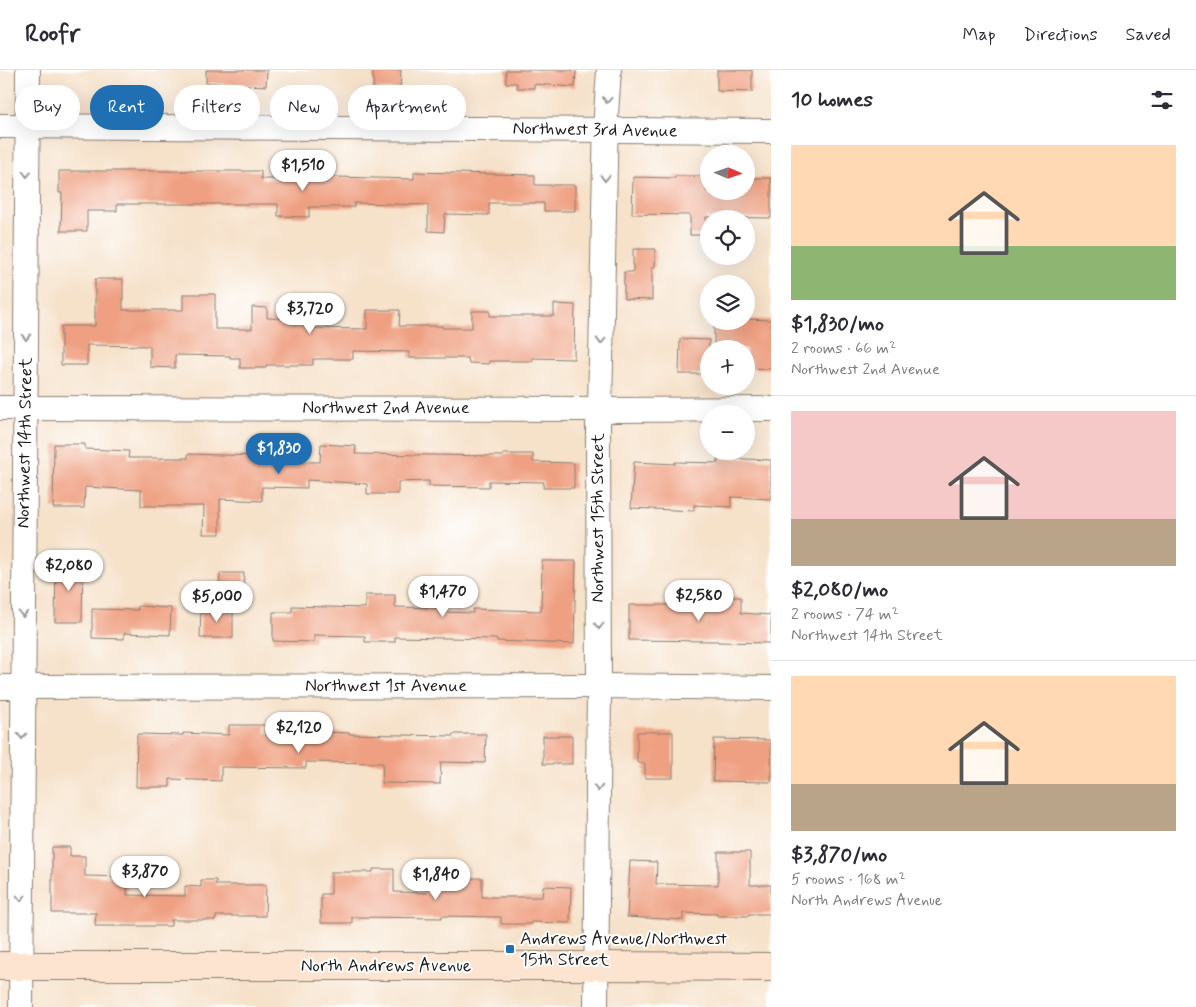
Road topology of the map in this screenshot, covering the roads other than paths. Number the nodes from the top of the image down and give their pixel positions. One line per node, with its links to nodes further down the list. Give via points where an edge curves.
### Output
1 (28, 70): 3 (street, Northwest 14th Street)
2 (609, 70): 8 (street, Northwest 15th Street, one-way to 8)
3 (28, 85)
4 (15, 125): 6 (street, Northwest 3rd Avenue)
5 (80, 125): 8 (street, Northwest 3rd Avenue)
6 (0, 126)
7 (27, 130): 11 (street, Northwest 14th Street, one-way to 11)
8 (606, 130): 9 (street, Northwest 3rd Avenue); 12 (street, Northwest 15th Street, one-way to 12)
9 (771, 132)
10 (0, 408): 11 (street, Northwest 2nd Avenue)
11 (26, 408): 12 (street, Northwest 2nd Avenue); 15 (street, Northwest 14th Street, one-way to 15)
12 (600, 408): 13 (street, Northwest 2nd Avenue); 14 (street, Northwest 15th Street, one-way to 14)
13 (771, 409)
14 (599, 686): 15 (street, Northwest 1st Avenue); 16 (street, Northwest 1st Avenue); 18 (street, Northwest 15th Street, one-way to 18)
15 (11, 687): 17 (street, Northwest 14th Street, one-way to 17)
16 (771, 688)
17 (10, 966): 18 (main road, North Andrews Avenue); 20 (street, Northwest 14th Street)
18 (596, 966): 19 (main road, North Andrews Avenue); 21 (street, Northwest 15th Street)
19 (771, 967)
20 (21, 1007)
21 (596, 1007)

